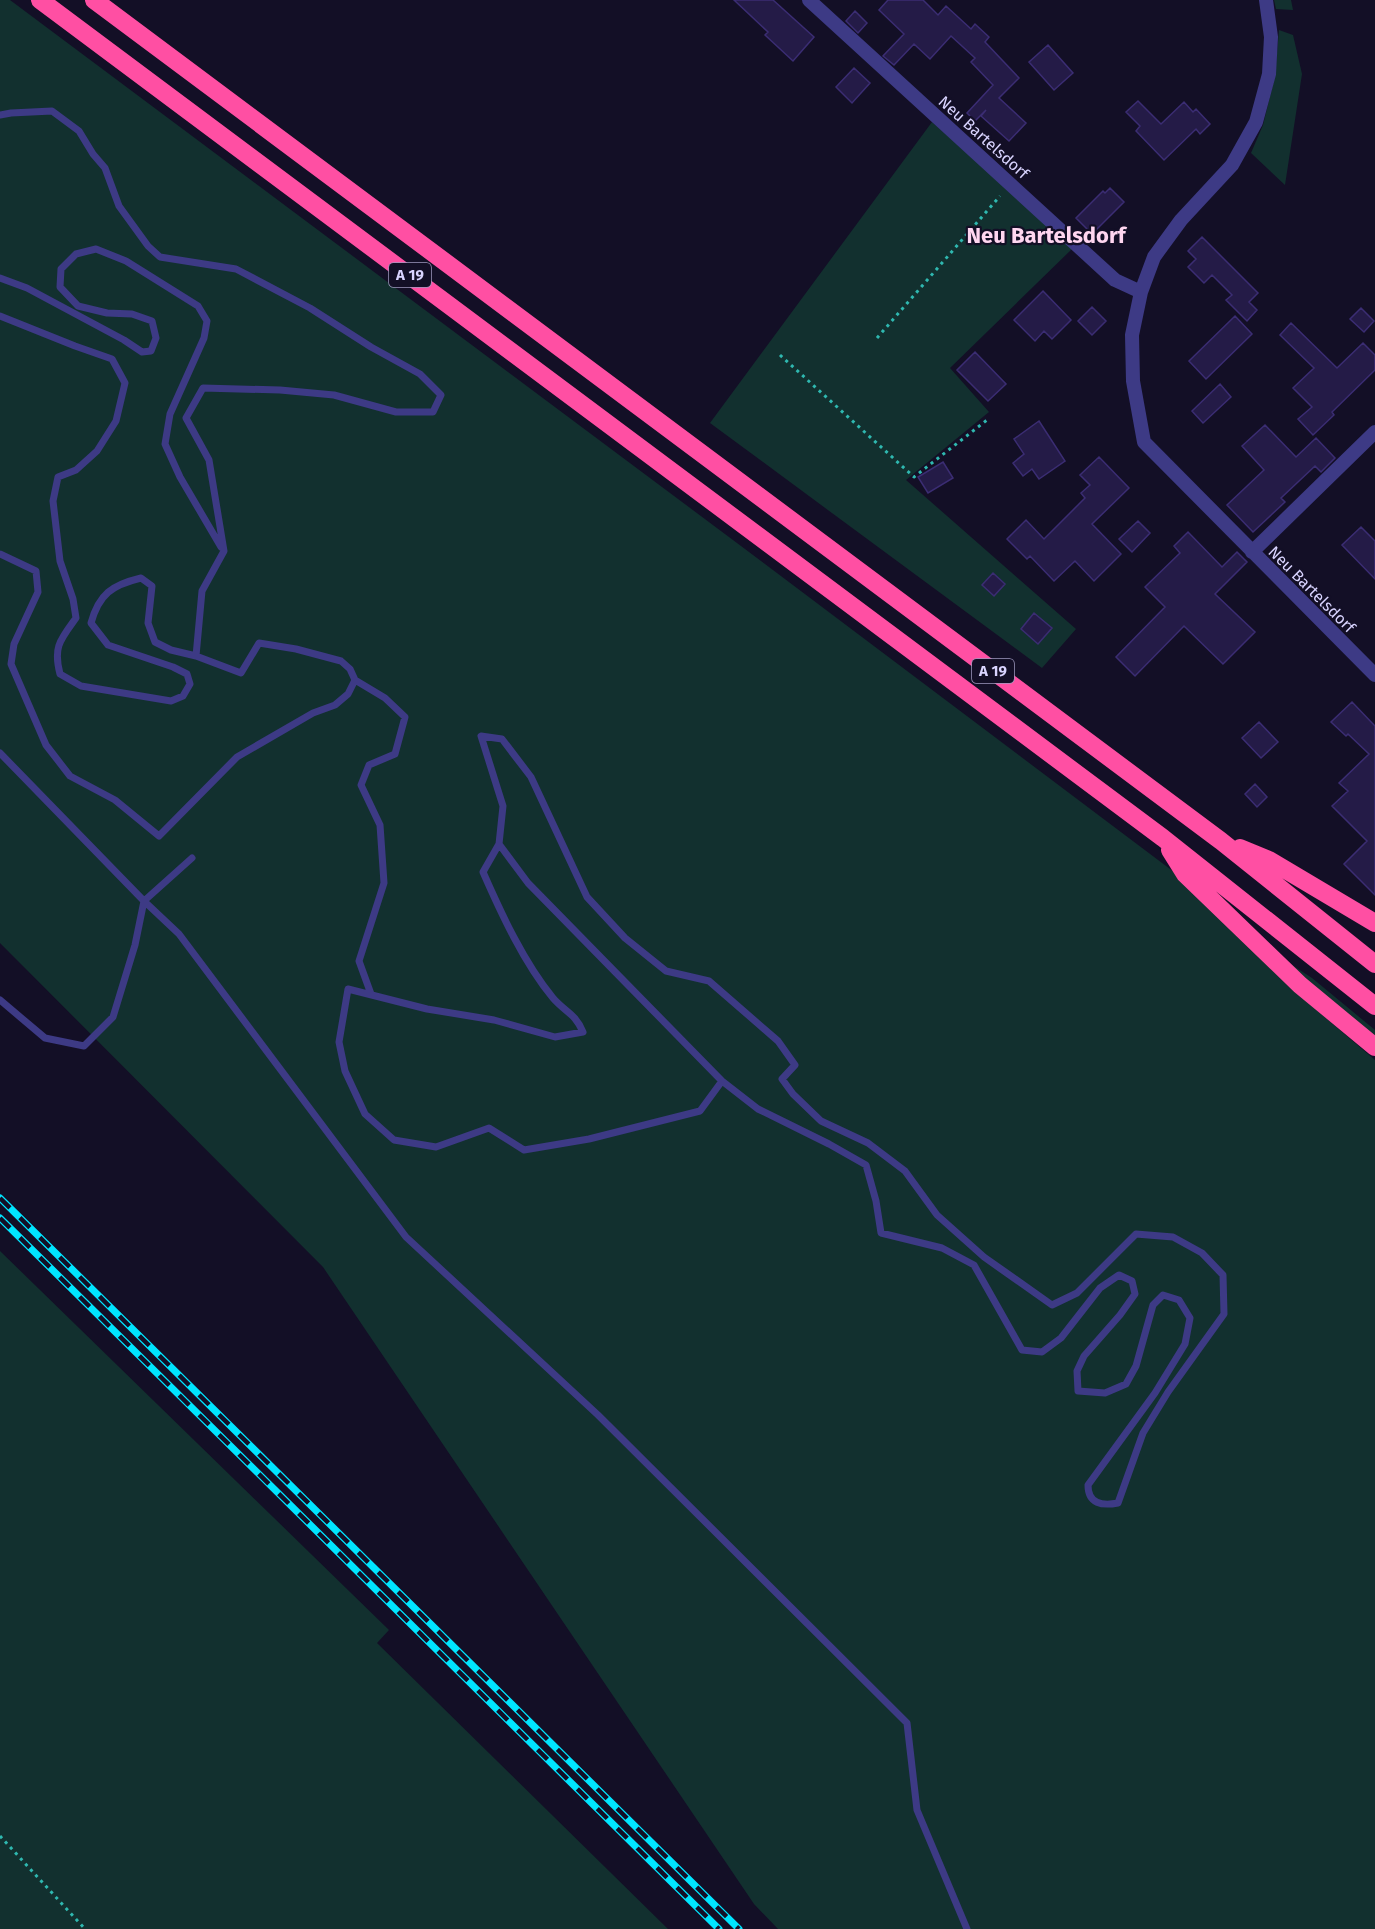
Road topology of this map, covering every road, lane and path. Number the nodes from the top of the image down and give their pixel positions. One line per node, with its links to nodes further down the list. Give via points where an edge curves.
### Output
1 (40, 0): 21 (highway, A 19)
2 (94, 0): 22 (highway, A 19)
3 (809, 0): 6 (street, Neu Bartelsdorf)
4 (1267, 2): 8 (street, Neu Bartelsdorf, via 1271,37 1269,74 1256,122 1233,165 1181,220 1155,257)
5 (0, 115): 14 (lane, via 52,111 79,131 105,168 119,206 160,257 236,269 420,374 441,395 434,412 396,411 334,395 203,388 186,418 208,460)
6 (1011, 183): 8 (street, Neu Bartelsdorf, via 1115,280); 10 (path)
7 (0, 278): 14 (lane, via 27,288 142,352 151,351 156,338 152,321 78,306 60,287 61,269 76,254 96,249 126,261 198,306 207,321 204,338 170,414 165,444)
8 (1141, 292): 15 (street, Neu Bartelsdorf, via 1132,335 1132,358 1144,442)
9 (0, 316): 17 (lane, via 112,358 125,383 116,421 97,451 76,470 58,477 53,501 60,561 76,618 62,637 55,656 60,674 81,686 171,701 183,696 190,684 187,674 108,645 92,623 104,595 122,582 141,578 152,586 148,623 155,642)
10 (877, 338)
11 (780, 355): 12 (path, via 914,477)
12 (987, 420)
13 (1375, 432): 15 (street, Neu Bartelsdorf)
14 (224, 551): 17 (lane, via 202,591)
15 (1252, 552): 18 (street, Neu Bartelsdorf)
16 (0, 554): 19 (lane, via 36,571 38,592 14,644 11,664 46,745 70,776 116,800 159,836 237,757 313,713 335,705 348,694)
17 (195, 656): 19 (lane, via 241,673 259,643 340,661)
18 (1375, 675)
19 (355, 680): 28 (lane, via 385,698 405,717 395,754 369,765 362,785 380,825 384,883 359,961)
20 (0, 753): 25 (lane)
21 (1163, 838): 30 (highway, A 19); 31 (highway, via 1185,874 1300,985)
22 (1221, 841): 26 (highway, via 1269,860); 27 (highway, A 19)
23 (499, 844): 28 (lane, via 483,872 501,914 554,998 578,1020 584,1032 555,1036); 32 (lane, via 528,883); 32 (lane, via 503,806 481,736 502,739 531,777 586,897 625,938 666,971 709,981 778,1041 795,1065 782,1079 821,1121 868,1143 905,1171 937,1215 984,1257 1052,1305 1077,1293 1136,1234 1173,1237 1202,1253 1223,1275 1224,1314 1143,1433 1118,1503 1105,1506 1093,1501 1088,1485 1155,1393 1185,1344 1190,1318 1179,1300 1163,1295 1153,1305 1136,1366 1126,1384 1105,1394 1078,1391 1077,1371 1083,1356 1135,1294 1132,1281 1119,1275 1100,1288 1061,1338 1042,1352 1022,1350 974,1265 942,1248 881,1233 866,1165 758,1109)
24 (192, 858): 25 (lane)
25 (144, 901): 29 (lane, via 113,1017 84,1046 45,1038); 35 (lane, via 179,934 406,1237 598,1415 907,1723 916,1810)
26 (1375, 923)
27 (1375, 964)
28 (371, 994): 32 (lane, via 348,988 339,1041 345,1071 364,1114 394,1140 436,1147 489,1128 524,1149 590,1139 700,1111)
29 (0, 1000)
30 (1375, 1006)
31 (1375, 1047)
32 (722, 1081)
33 (0, 1836): 34 (path)
34 (85, 1929)
35 (967, 1929)

